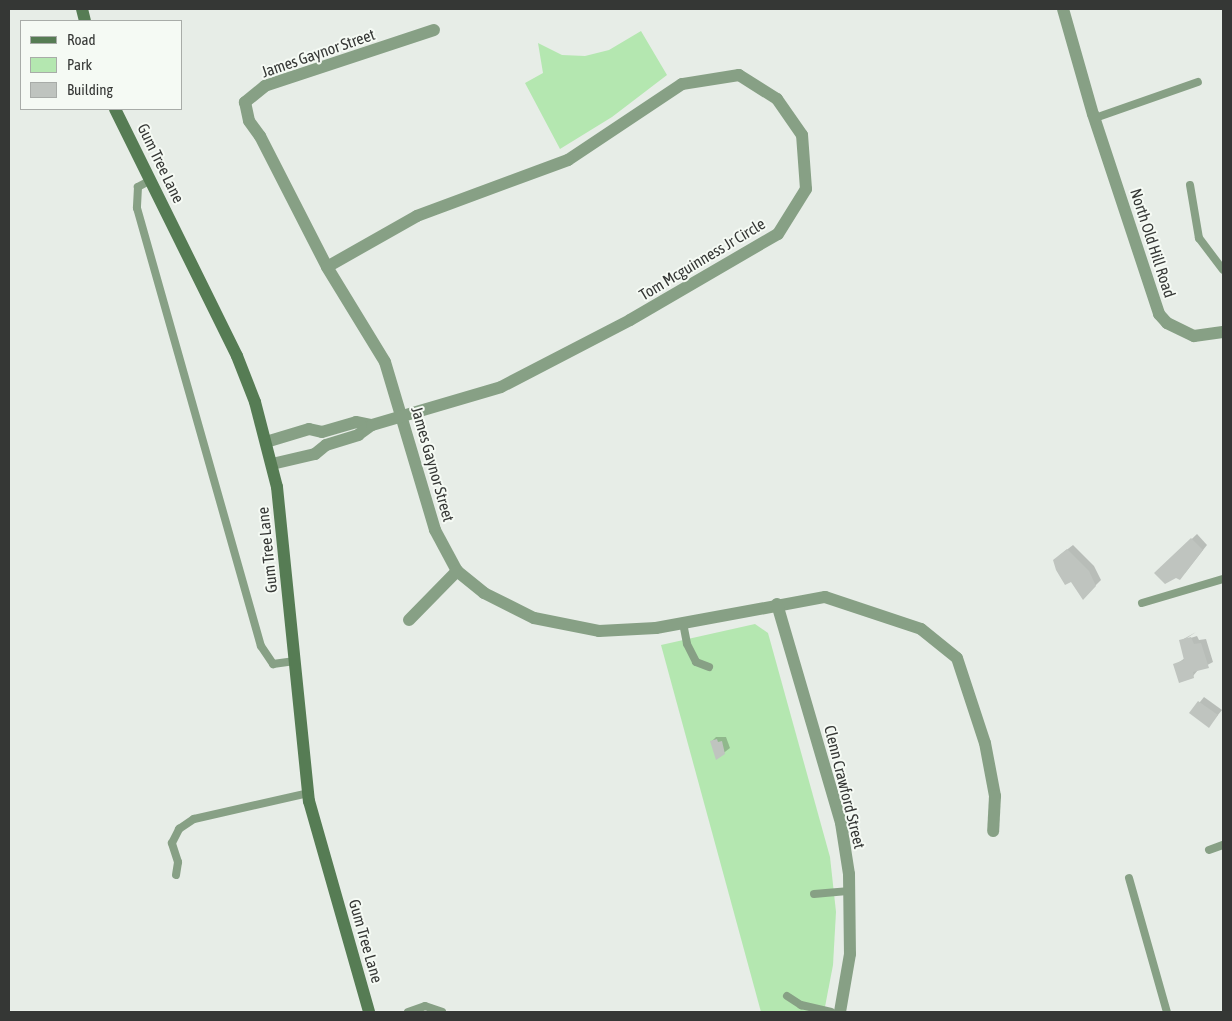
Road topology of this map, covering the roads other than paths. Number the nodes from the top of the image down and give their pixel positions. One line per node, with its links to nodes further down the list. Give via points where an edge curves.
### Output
1 (1063, 9): 5 (street, North Old Hill Road)
2 (434, 30): 8 (street, James Gaynor Street, via 265,86 245,102 248,122 260,136)
3 (1198, 82): 5 (lane)
4 (116, 110): 6 (street, Gum Tree Lane)
5 (1094, 116): 10 (street, North Old Hill Road, via 1159,314 1166,323 1194,336)
6 (151, 180): 14 (street, Gum Tree Lane, via 237,356); 23 (lane, via 138,187 137,208 261,646 273,664)
7 (1190, 185): 9 (lane, via 1199,238)
8 (327, 267): 11 (street, James Gaynor Street, via 384,362); 11 (street, Tom Mcguinness Jr Circle, via 417,216 568,160 682,84 739,76 777,99 802,135 806,189 778,234 630,320 501,387)
9 (1223, 270)
10 (1223, 332)
11 (403, 415): 12 (street, Tom Mcguinness Jr Circle); 17 (street, James Gaynor Street, via 434,530)
12 (372, 424): 13 (street, Tom Mcguinness Jr Circle, via 356,422); 15 (street, Tom Mcguinness Jr Circle, via 358,435)
13 (322, 432): 14 (street, Tom Mcguinness Jr Circle, via 309,430); 15 (lane)
14 (266, 442): 16 (street, Gum Tree Lane)
15 (326, 445): 16 (street, Tom Mcguinness Jr Circle, via 315,454)
16 (272, 464): 23 (street, Gum Tree Lane)
17 (457, 571): 21 (street); 22 (street, James Gaynor Street, via 484,594 534,618 599,631)
18 (1223, 579): 19 (lane)
19 (1142, 603)
20 (777, 604): 22 (street, James Gaynor Street); 26 (street, James Gaynor Street, via 825,597 921,629 957,658 985,743 995,796); 31 (street, Clenn Crawford Street, via 841,824)
21 (410, 620)
22 (682, 623): 24 (lane, via 696,662)
23 (295, 661): 25 (street, Gum Tree Lane)
24 (709, 667)
25 (308, 793): 29 (lane, via 194,819 179,829 172,842 178,862); 34 (street, Gum Tree Lane)
26 (993, 831)
27 (1223, 845): 28 (lane)
28 (1209, 850)
29 (176, 875)
30 (1129, 878): 39 (lane)
31 (850, 891): 32 (lane); 38 (street, Clenn Crawford Street, via 850,954)
32 (814, 894)
33 (787, 996): 37 (lane, via 801,1005)
34 (369, 1012)
35 (408, 1012): 36 (lane, via 425,1006)
36 (442, 1012)
37 (830, 1012)
38 (840, 1012)
39 (1167, 1012)

